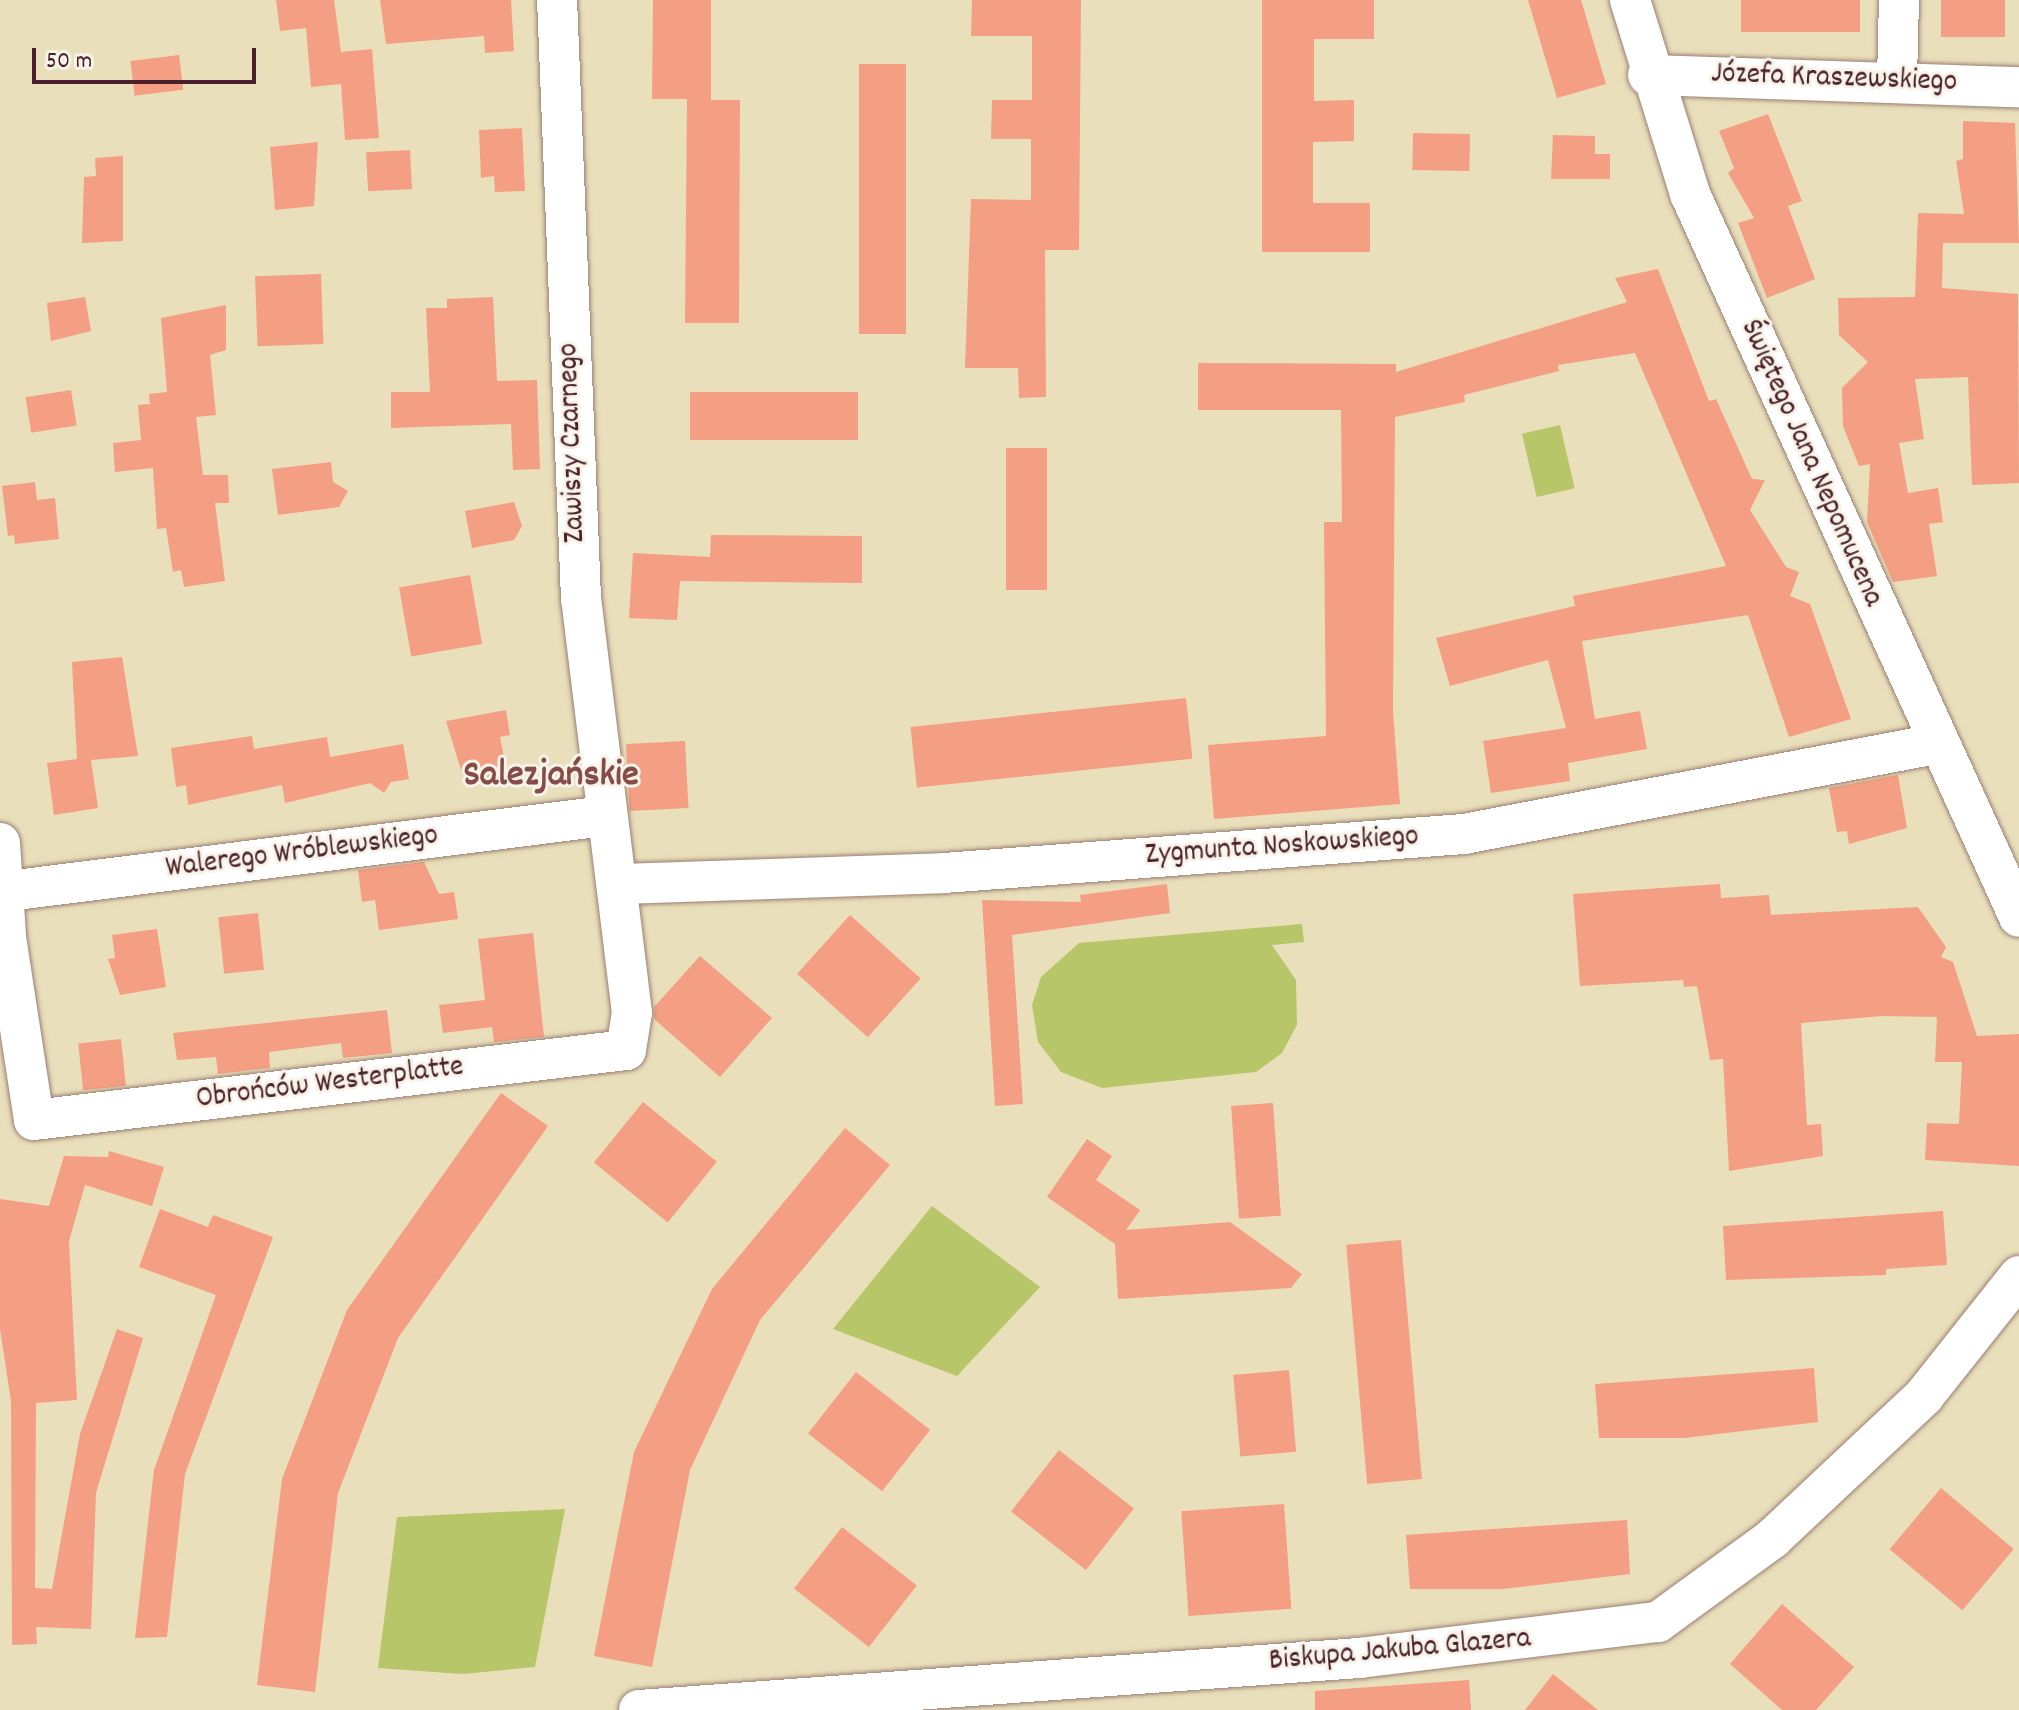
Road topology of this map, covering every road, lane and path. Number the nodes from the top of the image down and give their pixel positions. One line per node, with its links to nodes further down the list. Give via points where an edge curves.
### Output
1 (557, 0): 8 (street, Zawiszy Czarnego, via 581,599)
2 (1630, 0): 4 (street, Świętego Jana Nepomucena)
3 (1899, 0): 5 (street)
4 (1648, 75): 5 (street, Józefa Kraszewskiego); 7 (street, Świętego Jana Nepomucena, via 1690,194)
5 (1897, 80): 6 (street, Józefa Kraszewskiego)
6 (2019, 87)
7 (1936, 744): 10 (street, Zygmunta Noskowskiego, via 1464,834 944,873); 12 (street, Świętego Jana Nepomucena)
8 (605, 816): 10 (street, Zawiszy Czarnego); 11 (street, Walerego Wróblewskiego)
9 (0, 843): 11 (street)
10 (619, 884): 13 (street, Zawiszy Czarnego, via 632,1013)
11 (3, 892): 13 (street, Obrońców Westerplatte, via 34,1120)
12 (2019, 917)
13 (626, 1050)
14 (2019, 1276): 15 (street, Biskupa Jakuba Glazera, via 1924,1396 1773,1538 1658,1622 1359,1658)
15 (639, 1710)

